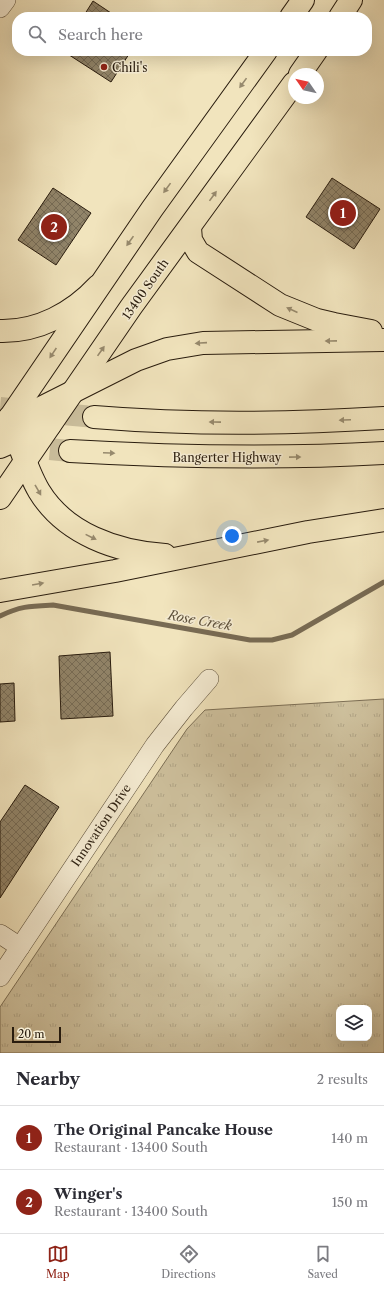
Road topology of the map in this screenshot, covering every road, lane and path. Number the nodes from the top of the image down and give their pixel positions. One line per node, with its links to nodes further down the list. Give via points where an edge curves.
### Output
1 (6, 0): 4 (street)
2 (303, 0): 5 (main road)
3 (351, 0): 6 (main road)
4 (0, 8)
5 (295, 12)
6 (343, 12)
7 (262, 56): 12 (main road, one-way to 12)
8 (313, 56): 9 (main road)
9 (304, 68)
10 (288, 91): 11 (main road, 13400 South, one-way to 10)
11 (190, 228): 14 (main road, one-way to 11, via 317,320 280,305 198,252 191,240); 16 (main road, 13400 South, one-way to 11)
12 (98, 286): 13 (main road, via 76,306 50,321 19,330); 20 (main road, one-way to 20)
13 (0, 331)
14 (384, 333)
15 (384, 340): 16 (main road, one-way to 16, via 185,345 141,358)
16 (73, 392): 19 (main road, 13400 South); 20 (main road)
17 (94, 417): 18 (main road, one-way to 17, via 220,422 137,421)
18 (384, 418)
19 (50, 425): 20 (main road); 23 (main road, 13400 South)
20 (5, 431): 23 (main road)
21 (70, 451): 22 (main road, Bangerter Highway, one-way to 22, via 235,458)
22 (384, 453)
23 (21, 467): 24 (main road, 13400 South); 26 (main road, one-way to 26, via 33,480 47,503 68,523 90,536 113,546 134,551 162,555)
24 (0, 498)
25 (384, 520): 26 (main road, one-way to 25)
26 (198, 554): 27 (main road, one-way to 26)
27 (0, 591)
28 (209, 679): 30 (street, Innovation Drive, via 155,745)
29 (0, 934): 30 (street)
30 (20, 947): 31 (street, Innovation Drive)
31 (0, 977)

